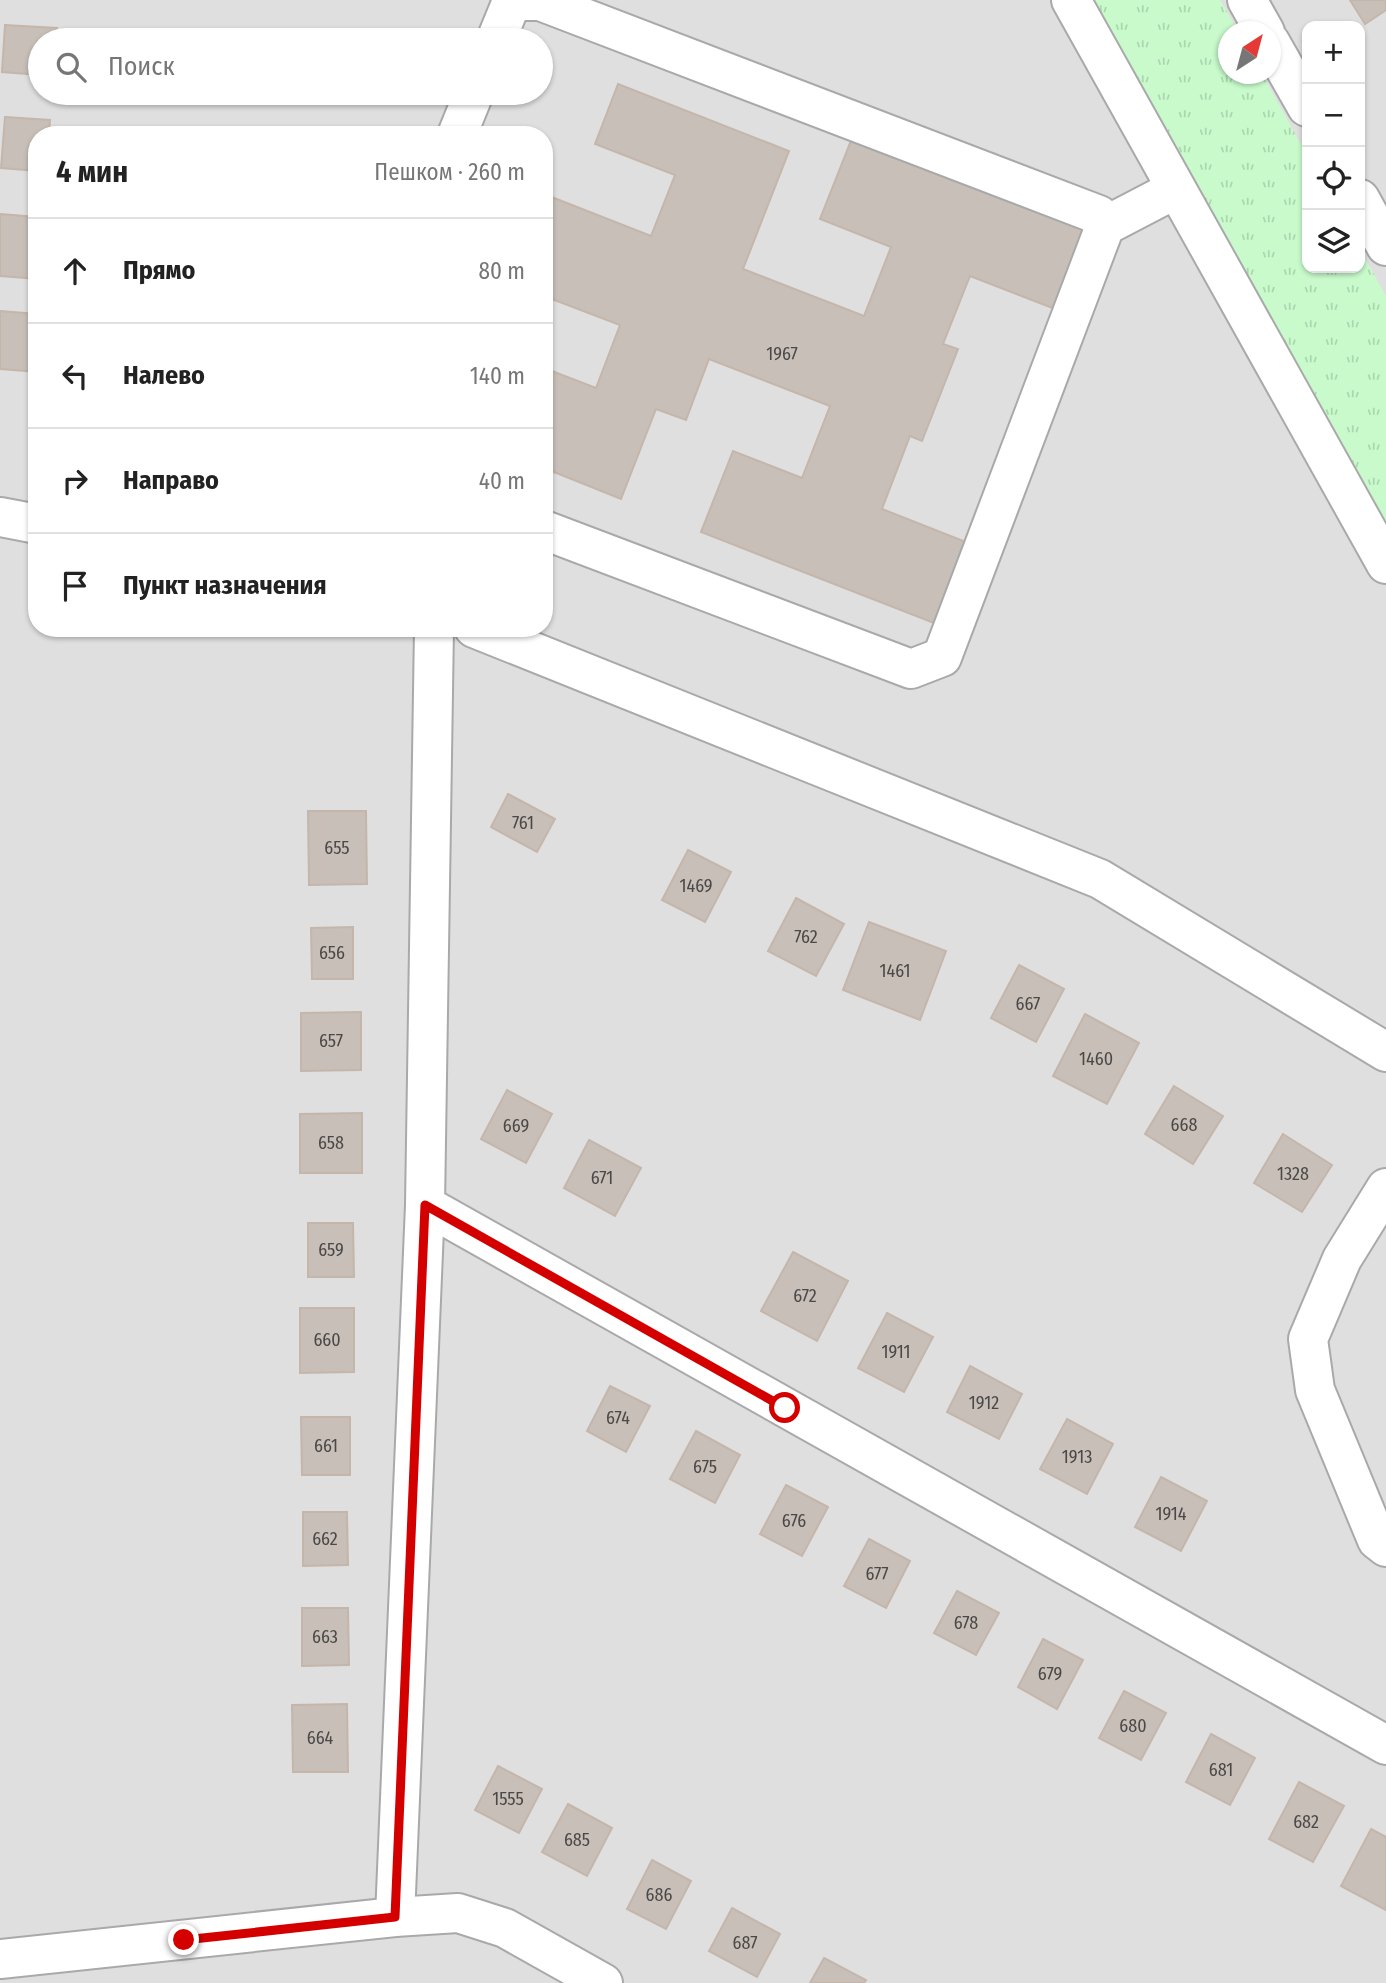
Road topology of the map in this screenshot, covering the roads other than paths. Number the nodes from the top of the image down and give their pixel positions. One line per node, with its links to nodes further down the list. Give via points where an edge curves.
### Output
1 (1071, 0): 9 (street)
2 (1247, 0): 3 (street)
3 (1259, 21)
4 (501, 28): 11 (street, via 512,1 540,1 1099,215)
5 (1281, 61): 6 (street)
6 (1302, 98)
7 (469, 105): 8 (street)
8 (461, 126)
9 (1177, 189): 11 (street); 16 (street)
10 (1365, 209): 12 (street)
11 (1105, 226): 15 (street, via 942,657 911,669)
12 (1386, 246)
13 (0, 517): 14 (street)
14 (28, 522)
15 (553, 533)
16 (1386, 564)
17 (434, 637): 21 (street)
18 (497, 637): 19 (street, via 1100,878)
19 (1386, 1052)
20 (1386, 1188): 22 (street, via 1342,1259 1308,1339 1315,1390 1377,1540)
21 (425, 1205): 23 (street); 24 (street)
22 (1386, 1547)
23 (1386, 1745)
24 (395, 1917): 25 (street); 26 (street, via 458,1913 505,1928)
25 (0, 1959)
26 (603, 1983)

